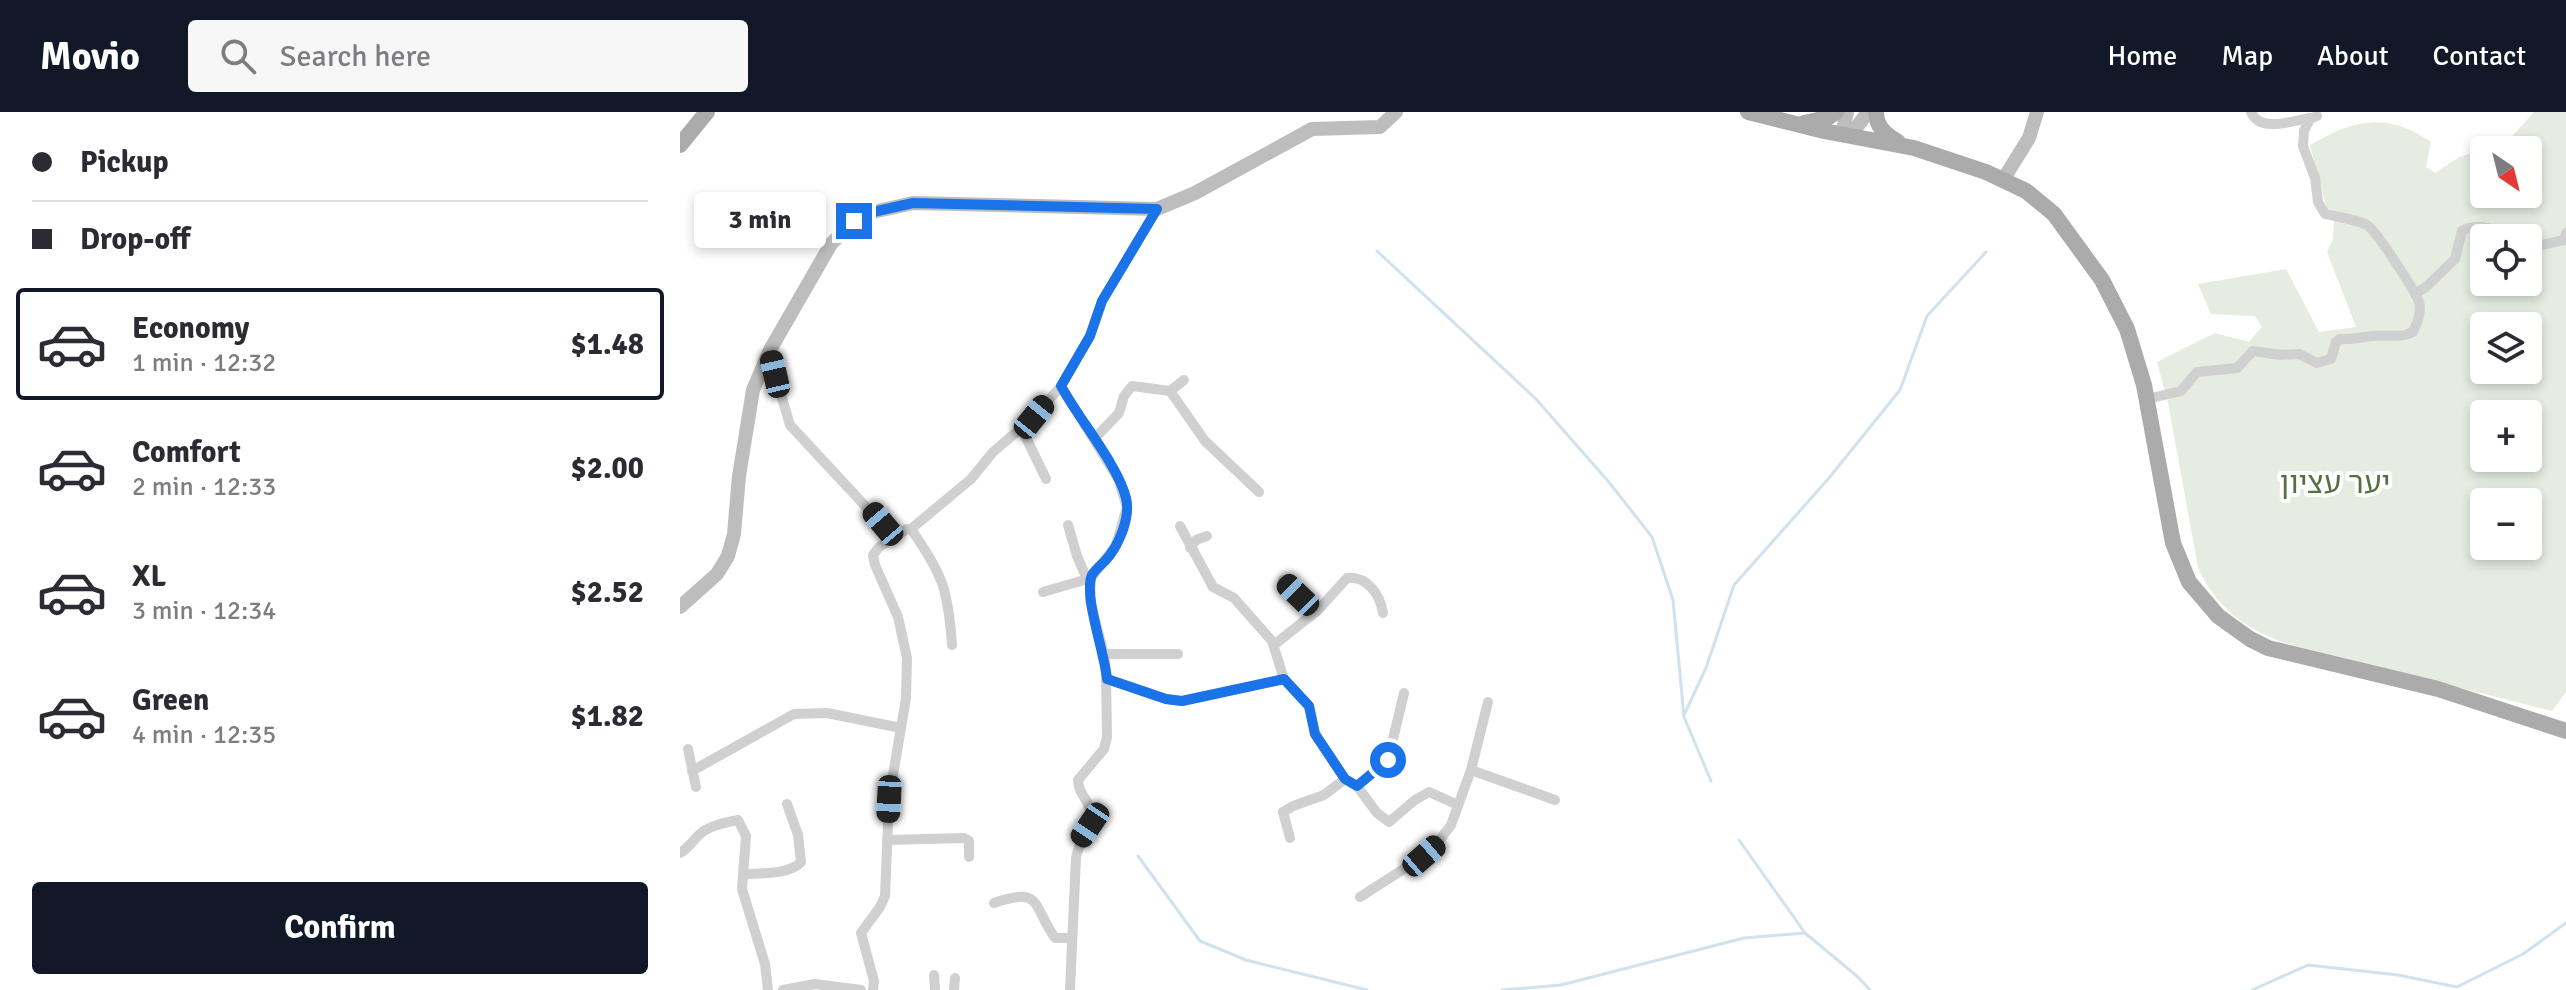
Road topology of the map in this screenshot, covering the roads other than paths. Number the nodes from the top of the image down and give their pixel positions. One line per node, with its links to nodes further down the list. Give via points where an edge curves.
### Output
1 (707, 112): 12 (main road)
2 (1396, 112): 15 (main road, via 1380,127 1312,129)
3 (1748, 112): 10 (main road)
4 (1836, 112): 10 (main road, via 1813,123)
5 (1847, 112): 11 (main road)
6 (1868, 112): 11 (main road, via 1856,128)
7 (1876, 112): 13 (main road, via 1884,133)
8 (2037, 112): 14 (main road, via 2029,138)
9 (2251, 112): 19 (street, via 2254,120 2273,125 2314,117 2304,131 2303,146 2325,214 2369,226)
10 (1792, 123): 11 (main road)
11 (1842, 134): 13 (main road)
12 (680, 145)
13 (1907, 146): 14 (main road)
14 (2003, 180): 24 (main road, via 2054,214 2102,280 2127,329)
15 (1157, 209): 20 (main road, via 913,203 873,212 854,221 831,244); 22 (street, via 1102,301 1090,336)
16 (2470, 226): 19 (street, via 2462,231 2449,267)
17 (2566, 233): 18 (street, via 2564,240)
18 (2542, 245)
19 (2415, 294): 24 (street, via 2418,320 2408,335 2340,339 2332,357 2321,363 2299,354 2253,351 2237,368 2197,372 2181,391)
20 (769, 354): 33 (street, via 790,425); 38 (main road, via 753,390 728,556 717,574)
21 (1184, 380): 23 (street)
22 (1061, 386): 25 (street); 26 (street)
23 (1170, 391): 26 (street, via 1132,386 1122,409); 28 (street, via 1205,441)
24 (2147, 399): 50 (main road, via 2173,543 2189,582 2218,616 2268,648 2438,689)
25 (1021, 427): 27 (street); 31 (street, via 971,479)
26 (1095, 438): 35 (street, via 1127,507 1116,545)
27 (1046, 479)
28 (1259, 492)
29 (1068, 525): 35 (street)
30 (1180, 526): 34 (street)
31 (911, 529): 33 (street); 41 (street, via 942,578)
32 (1207, 536): 34 (street)
33 (894, 537): 49 (street, via 875,550 873,559 905,643)
34 (1190, 548): 42 (street, via 1216,590 1232,591)
35 (1089, 579): 37 (street); 43 (street)
36 (1283, 580): 39 (street)
37 (1043, 592)
38 (680, 607)
39 (1316, 612): 40 (street, via 1344,580 1355,577 1376,593); 42 (street)
40 (1383, 613)
41 (952, 645)
42 (1274, 645): 46 (street)
43 (1104, 654): 44 (street); 45 (street)
44 (1178, 654)
45 (1107, 679): 46 (street, via 1182,701); 67 (street, via 1106,745 1078,780 1091,818 1077,849)
46 (1284, 679): 54 (street, via 1309,706 1315,734)
47 (1404, 693): 55 (street, via 1388,760)
48 (1488, 702): 52 (street)
49 (901, 728): 53 (street, via 827,713 794,714); 61 (street)
50 (2566, 731)
51 (688, 749): 53 (street)
52 (1471, 770): 57 (street); 59 (street)
53 (692, 771): 56 (street)
54 (1345, 779): 55 (street); 60 (street, via 1324,795 1283,812)
55 (1357, 786): 59 (street, via 1389,822 1429,792)
56 (696, 787)
57 (1555, 800)
58 (787, 804): 64 (street, via 801,862 788,869)
59 (1458, 805): 65 (street, via 1436,845)
60 (1290, 838)
61 (887, 840): 63 (street, via 964,838 969,841); 73 (street, via 885,896 861,933)
62 (680, 853): 64 (street, via 705,830 738,820 746,836)
63 (969, 857)
64 (744, 874): 70 (street, via 744,900)
65 (1360, 897)
66 (994, 903): 67 (street, via 1028,896 1055,938)
67 (1071, 938): 75 (street)
68 (934, 975): 74 (street)
69 (819, 988): 71 (street); 72 (street)
70 (768, 990)
71 (783, 990)
72 (861, 990)
73 (873, 990)
74 (935, 990)
75 (1070, 990)

